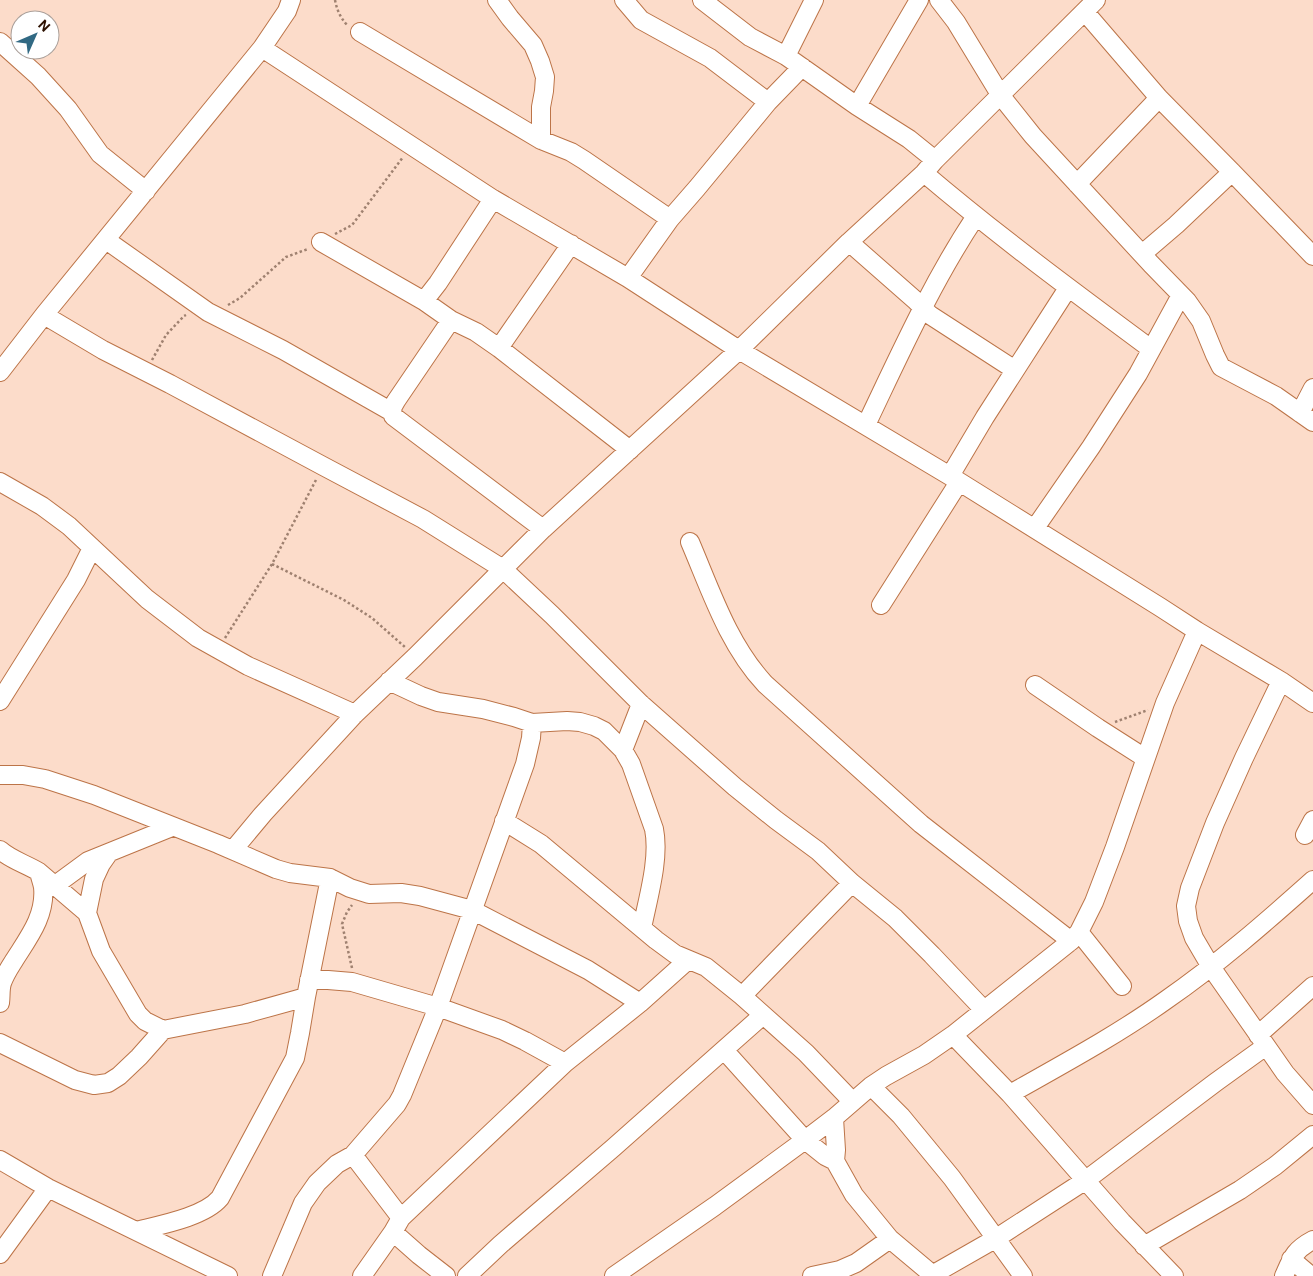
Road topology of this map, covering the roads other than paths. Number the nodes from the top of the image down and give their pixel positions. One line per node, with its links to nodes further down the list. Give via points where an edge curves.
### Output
1 (292, 0): 11 (street)
2 (497, 0): 18 (street, via 533,45 540,61 545,77)
3 (624, 0): 16 (street, via 642,20 710,58)
4 (702, 0): 12 (street, via 750,36)
5 (814, 0): 12 (street)
6 (919, 0): 17 (street)
7 (939, 0): 14 (street)
8 (1091, 6): 14 (street); 15 (street)
9 (360, 32): 18 (street)
10 (0, 42): 22 (street, via 68,109 100,154)
11 (262, 48): 22 (street); 23 (street)
12 (786, 56): 13 (street)
13 (802, 67): 16 (street); 17 (street)
14 (1001, 96): 19 (street); 21 (street, via 1032,136)
15 (1159, 98): 20 (street); 21 (street)
16 (768, 102): 25 (street)
17 (857, 106): 19 (street, via 909,139)
18 (541, 140): 25 (street, via 571,152)
19 (930, 166): 24 (street); 28 (street)
20 (1232, 172): 30 (street); 31 (street)
21 (1077, 184): 30 (street)
22 (146, 190): 26 (street)
23 (493, 199): 29 (street); 35 (street)
24 (976, 216): 33 (street); 36 (street, via 953,250)
25 (670, 219): 32 (street)
26 (106, 240): 37 (street); 45 (street, via 208,312)
27 (321, 242): 35 (street)
28 (849, 242): 36 (street); 41 (street)
29 (571, 244): 32 (street); 39 (street)
30 (1142, 254): 34 (street)
31 (1313, 256)
32 (628, 278): 41 (street)
33 (1068, 288): 40 (street); 42 (street)
34 (1181, 295): 40 (street); 46 (street, via 1201,321 1221,367 1276,396)
35 (424, 301): 38 (street)
36 (922, 308): 42 (street); 47 (street)
37 (44, 315): 43 (street); 55 (street, via 102,350 423,519)
38 (451, 320): 39 (street); 45 (street, via 396,401)
39 (499, 348): 48 (street)
40 (1151, 349): 51 (street, via 1091,447)
41 (739, 350): 47 (street); 48 (street)
42 (1015, 370): 49 (street, via 972,437)
43 (0, 372)
44 (1313, 388): 46 (street)
45 (392, 412): 52 (street, via 395,418)
46 (1306, 418)
47 (866, 425): 49 (street)
48 (630, 450): 52 (street)
49 (955, 479): 51 (street); 56 (street)
50 (0, 482): 54 (street, via 52,513)
51 (1035, 528): 57 (street)
52 (543, 530): 55 (street)
53 (690, 542): 82 (street, via 729,632 765,684 920,824)
54 (92, 548): 61 (street, via 76,580); 64 (street, via 147,599 218,650)
55 (503, 569): 58 (street); 63 (street)
56 (881, 604)
57 (1197, 631): 59 (street); 67 (street)
58 (389, 681): 64 (street); 65 (street, via 438,702 514,716)
59 (1281, 681): 62 (street); 84 (street, via 1240,766 1190,888 1186,906 1188,922)
60 (1035, 685): 67 (street)
61 (0, 701)
62 (1313, 703)
63 (641, 704): 66 (street); 77 (street)
64 (355, 714): 72 (street)
65 (532, 723): 66 (street, via 567,721 594,726); 69 (street, via 525,764)
66 (624, 750): 81 (street, via 656,838)
67 (1145, 758): 82 (street, via 1094,902)
68 (0, 775): 70 (street, via 44,779 94,795)
69 (504, 821): 79 (street); 81 (street, via 541,844)
70 (172, 827): 72 (street); 73 (street)
71 (0, 850): 74 (street)
72 (232, 850): 75 (street, via 276,869)
73 (108, 854): 78 (street, via 88,861); 80 (street, via 94,879)
74 (39, 872): 78 (street); 89 (street, via 43,902 39,918 2,982)
75 (330, 878): 79 (street, via 369,894 401,893); 87 (street)
76 (1313, 880): 84 (street)
77 (852, 883): 88 (street); 92 (street, via 895,918)
78 (54, 886): 80 (street)
79 (472, 910): 90 (street, via 562,955); 91 (street)
80 (88, 913): 94 (street, via 101,951 138,1014 144,1022)
81 (642, 928): 83 (street)
82 (1075, 937): 85 (street); 92 (street)
83 (688, 960): 88 (street, via 706,967); 90 (street)
84 (1210, 967): 96 (street); 101 (street, via 1133,1023)
85 (1122, 986)
86 (1313, 986): 96 (street)
87 (307, 988): 91 (street, via 328,980 352,982); 94 (street, via 245,1014); 113 (street, via 295,1058 220,1198 209,1208 194,1214)
88 (742, 996): 93 (street)
89 (0, 1003)
90 (640, 1003): 99 (street)
91 (438, 1007): 99 (street, via 502,1030); 107 (street, via 397,1104)
92 (984, 1010): 95 (street)
93 (764, 1015): 98 (street); 103 (street, via 806,1053)
94 (163, 1030): 97 (street, via 118,1076 94,1085 76,1080)
95 (953, 1035): 100 (street); 101 (street)
96 (1262, 1041): 102 (street); 110 (street, via 1208,1088)
97 (0, 1043)
98 (724, 1050): 106 (street); 126 (street)
99 (566, 1063): 112 (street)
100 (871, 1086): 103 (street); 115 (street, via 928,1148)
101 (1010, 1094): 110 (street)
102 (1310, 1095)
103 (852, 1102): 104 (street)
104 (834, 1118): 106 (street); 109 (street)
105 (1313, 1135): 117 (street, via 1240,1190)
106 (805, 1140): 109 (street); 120 (street)
107 (352, 1155): 112 (street); 123 (street, via 317,1183 303,1203)
108 (0, 1160): 111 (street)
109 (835, 1161): 114 (street, via 854,1195)
110 (1086, 1180): 115 (street); 117 (street)
111 (48, 1188): 113 (street); 118 (street)
112 (397, 1225): 124 (street); 125 (street, via 419,1255)
113 (136, 1230): 122 (street)
114 (890, 1239): 121 (street); 127 (street, via 840,1270)
115 (995, 1239): 121 (street); 128 (street)
116 (1313, 1240): 119 (street)
117 (1144, 1246): 129 (street)
118 (0, 1254)
119 (1291, 1260): 130 (street); 131 (street)
120 (617, 1275)
121 (933, 1275)
122 (228, 1276)
123 (272, 1276)
124 (362, 1276)
125 (446, 1276)
126 (467, 1276)
127 (812, 1276)
128 (1023, 1276)
129 (1174, 1276)
130 (1284, 1276)
131 (1310, 1276)

